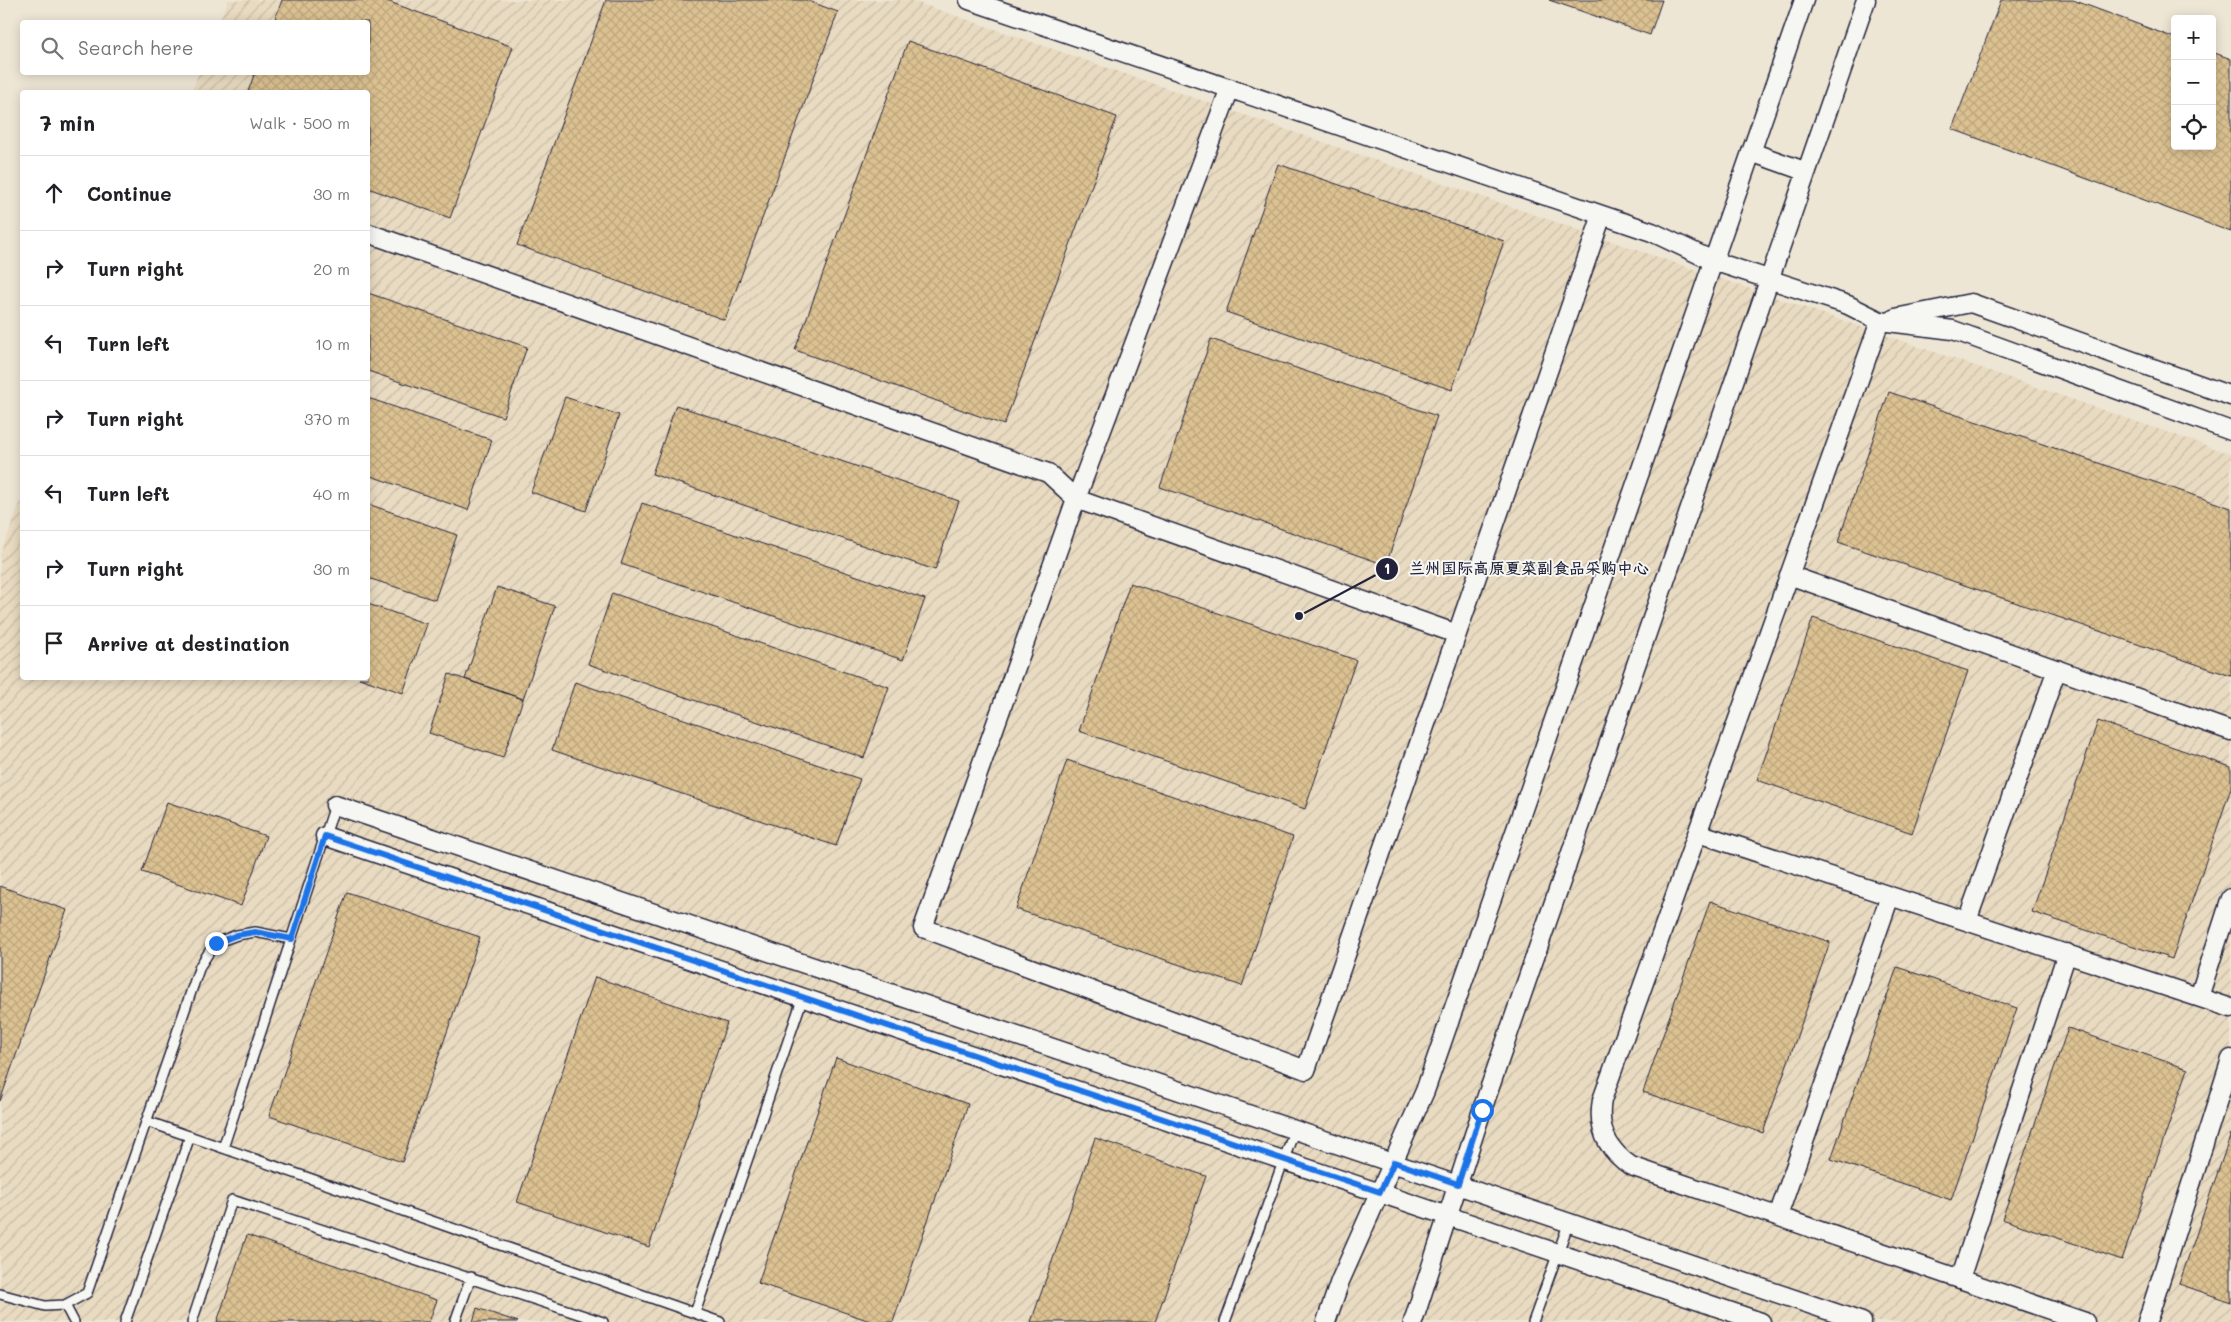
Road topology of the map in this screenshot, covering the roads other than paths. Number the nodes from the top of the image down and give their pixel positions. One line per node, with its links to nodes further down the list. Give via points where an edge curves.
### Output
1 (969, 0): 4 (street)
2 (1804, 0): 5 (street)
3 (1866, 0): 6 (street)
4 (1230, 88): 7 (street); 14 (street)
5 (1751, 152): 6 (street); 9 (street)
6 (1807, 172): 10 (street)
7 (1602, 215): 9 (street, via 1652,232); 16 (street)
8 (370, 234): 14 (street, via 1048,472)
9 (1713, 261): 10 (street); 36 (street, via 1425,1091)
10 (1770, 279): 11 (street, via 1848,304); 37 (street)
11 (1880, 321): 12 (street, via 1971,303); 13 (street, via 1953,330); 15 (street)
12 (2231, 396)
13 (2231, 431)
14 (1076, 499): 16 (street); 16 (street, via 922,928 1306,1070)
15 (1790, 575): 17 (street); 20 (street)
16 (1457, 634)
17 (2057, 669): 18 (street); 24 (street)
18 (2231, 731)
19 (335, 805): 21 (lane); 32 (street)
20 (1698, 833): 22 (street); 40 (street, via 1602,1100 1602,1128 1615,1154 1631,1166)
21 (325, 836): 25 (lane); 27 (street)
22 (1890, 896): 24 (street); 40 (street)
23 (2231, 898): 28 (street)
24 (1966, 921): 26 (street)
25 (292, 939): 31 (lane, via 255,932 216,943 200,966); 34 (lane)
26 (2066, 953): 28 (street); 44 (street)
27 (803, 997): 35 (street); 47 (lane)
28 (2199, 997): 29 (street)
29 (2231, 1008)
30 (2231, 1059): 61 (street)
31 (146, 1121): 33 (lane); 46 (lane, via 87,1293)
32 (1295, 1129): 35 (lane); 36 (street)
33 (190, 1136): 34 (lane); 49 (lane)
34 (223, 1148): 47 (lane)
35 (1284, 1160): 38 (street); 54 (lane)
36 (1394, 1162): 37 (street); 38 (street)
37 (1458, 1184): 39 (street); 41 (street)
38 (1380, 1192): 39 (street); 55 (street, via 1340,1281)
39 (1448, 1215): 42 (street); 56 (street)
40 (1778, 1216): 44 (street)
41 (1569, 1222): 42 (lane); 59 (street)
42 (1558, 1253): 57 (lane); 58 (street)
43 (471, 1277): 50 (lane, via 232,1200); 51 (lane); 52 (lane)
44 (1960, 1279): 60 (street)
45 (0, 1294): 46 (lane, via 45,1306)
46 (66, 1305): 48 (lane)
47 (695, 1314): 53 (lane)
48 (74, 1322)
49 (125, 1322)
50 (192, 1322)
51 (455, 1322)
52 (603, 1322)
53 (720, 1322)
54 (1225, 1322)
55 (1326, 1322)
56 (1413, 1322)
57 (1533, 1322)
58 (1761, 1322)
59 (1862, 1322)
60 (2085, 1322)
61 (2147, 1322)

